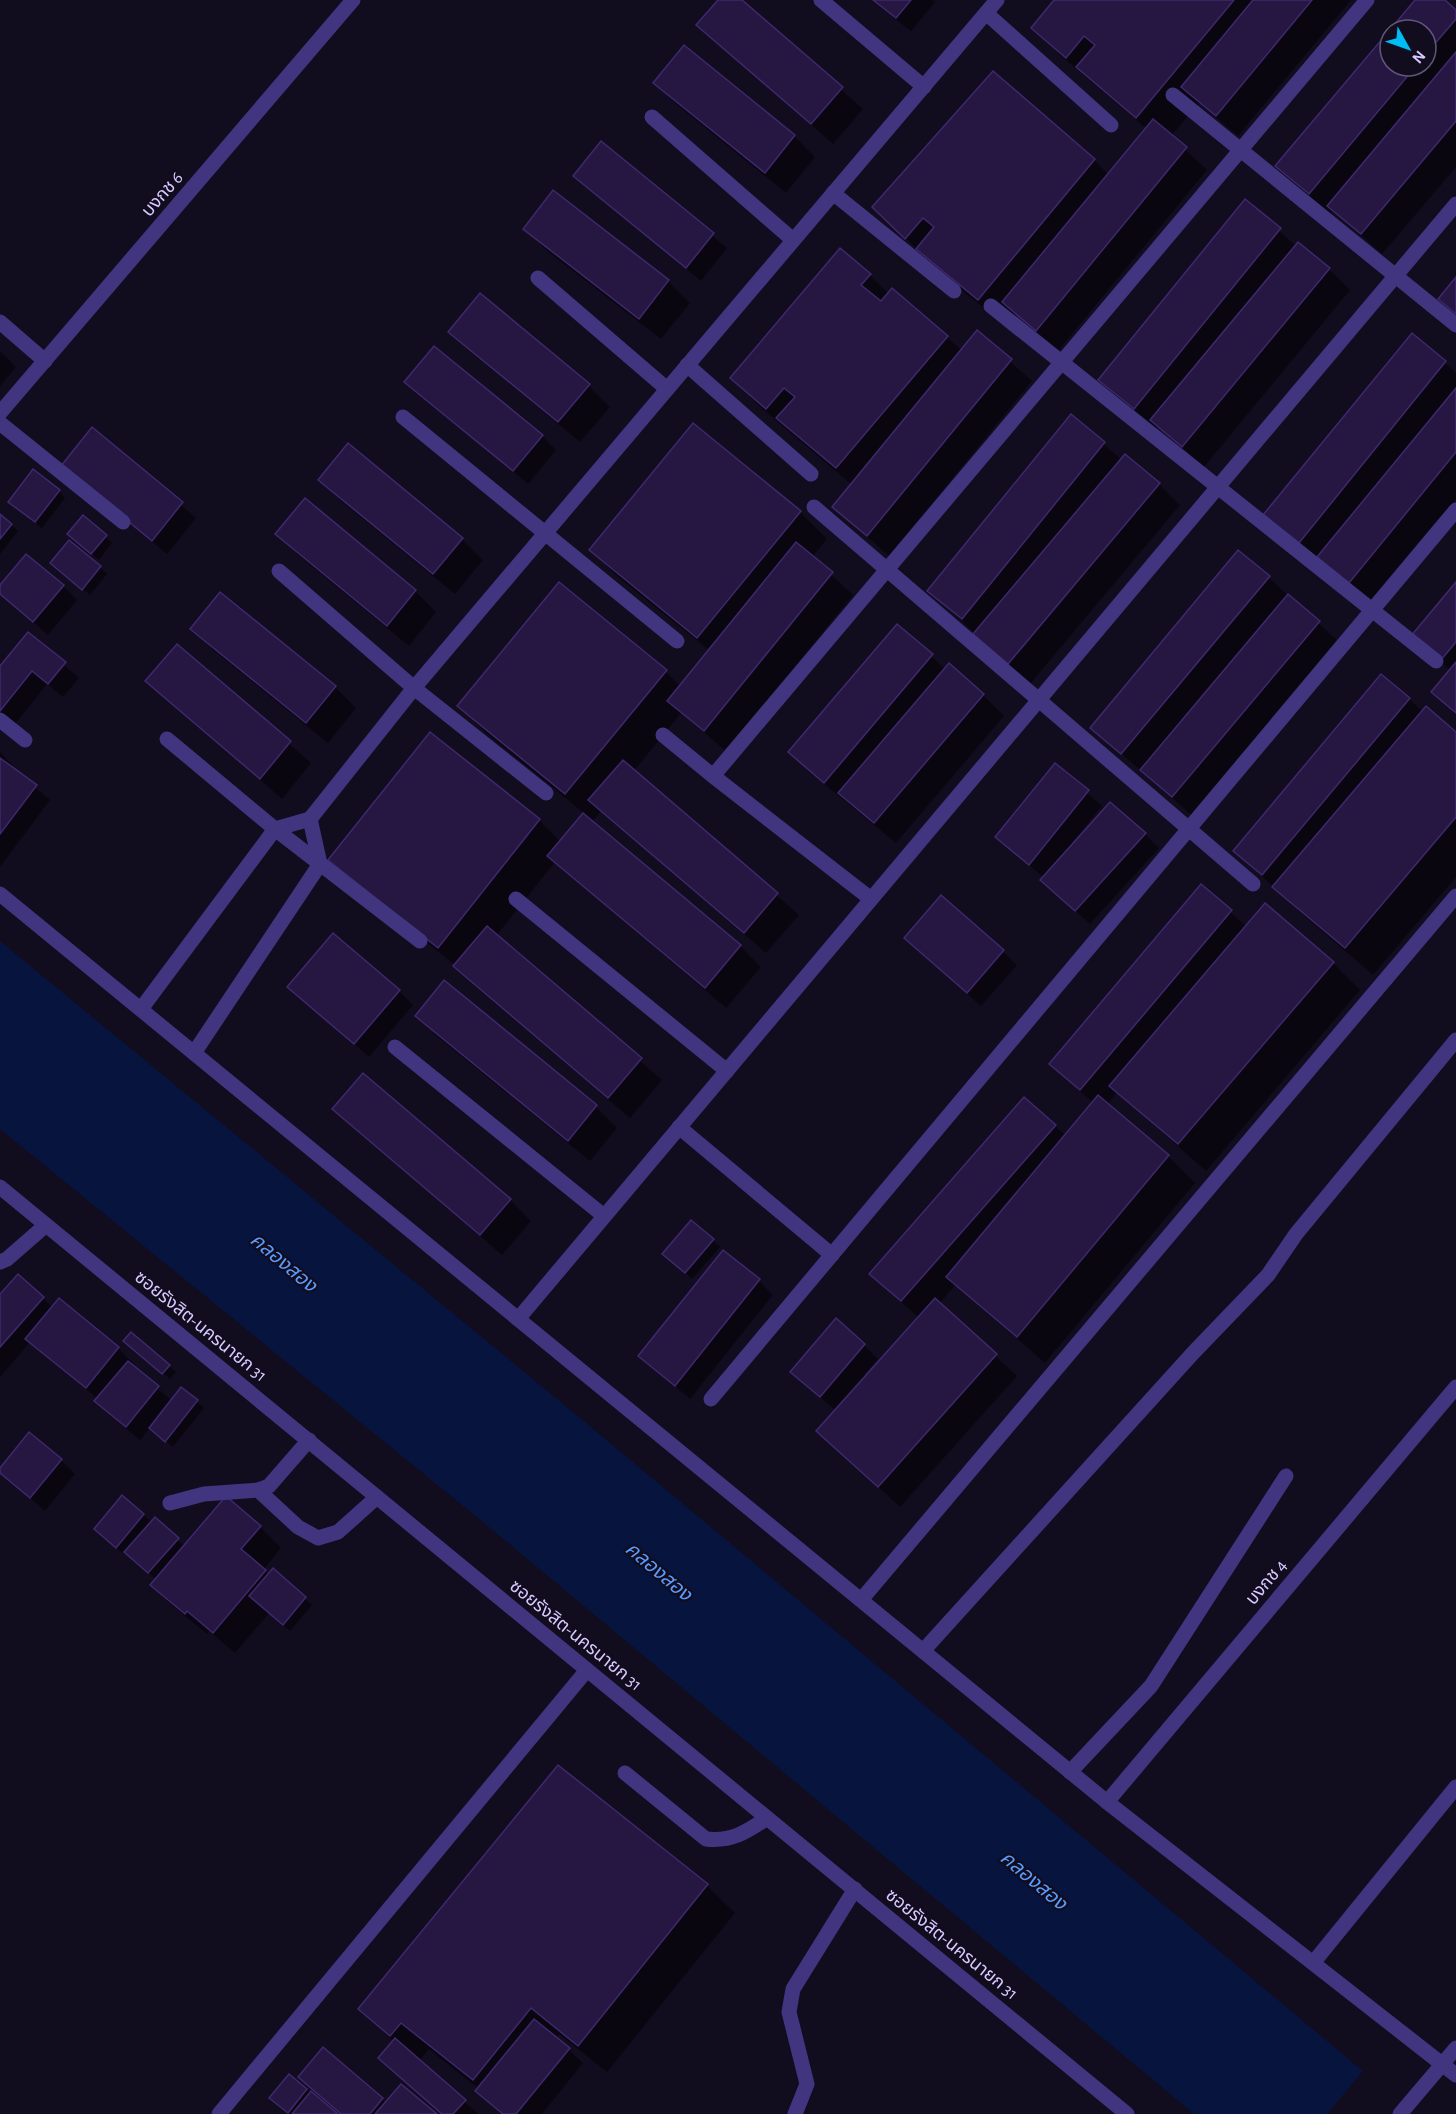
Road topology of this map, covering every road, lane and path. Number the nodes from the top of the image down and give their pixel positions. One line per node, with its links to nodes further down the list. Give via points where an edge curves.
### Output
1 (353, 0): 20 (street, บงกช 6)
2 (820, 0): 6 (street)
3 (998, 0): 5 (street)
4 (1366, 0): 10 (street)
5 (986, 14): 6 (street); 9 (street)
6 (924, 87): 11 (street)
7 (1173, 95): 10 (street)
8 (652, 117): 13 (street)
9 (1111, 125)
10 (1240, 150): 14 (street); 21 (street)
11 (833, 193): 13 (street); 16 (street)
12 (1456, 204): 14 (street)
13 (793, 240): 22 (street)
14 (1396, 276): 19 (street); 28 (street)
15 (538, 278): 23 (street)
16 (954, 291)
17 (991, 306): 21 (street)
18 (0, 322): 20 (street)
19 (1456, 325)
20 (45, 361): 24 (street, บงกช 6)
21 (1062, 362): 28 (street); 33 (street)
22 (687, 365): 23 (street); 27 (street)
23 (667, 389): 32 (street)
24 (0, 413)
25 (403, 417): 32 (street)
26 (0, 423): 31 (street)
27 (811, 474)
28 (1218, 488): 35 (street); 39 (street)
29 (814, 507): 33 (street)
30 (1456, 510): 35 (street)
31 (123, 522)
32 (544, 534): 36 (street); 38 (street)
33 (887, 570): 39 (street); 44 (street)
34 (279, 571): 38 (street)
35 (1372, 610): 37 (street); 47 (street)
36 (677, 641)
37 (1436, 661)
38 (414, 688): 45 (street); 46 (street)
39 (1039, 700): 47 (street); 54 (street)
40 (0, 720): 43 (street)
41 (663, 735): 44 (street)
42 (167, 739): 48 (street)
43 (25, 740)
44 (713, 776): 54 (street)
45 (546, 793)
46 (310, 819): 48 (street); 49 (street)
47 (1189, 828): 50 (street); 65 (street)
48 (275, 829): 49 (street); 56 (street)
49 (320, 864): 55 (street); 59 (street)
50 (1253, 884)
51 (0, 894): 56 (street)
52 (1456, 896): 75 (street)
53 (516, 899): 60 (street)
54 (871, 899): 60 (street)
55 (420, 941)
56 (141, 1009): 59 (street)
57 (1456, 1040): 76 (street, via 1296,1234 1268,1275)
58 (395, 1047): 63 (street)
59 (194, 1053): 67 (street)
60 (727, 1071): 61 (street)
61 (679, 1127): 63 (street); 65 (street)
62 (0, 1187): 64 (street, ซอยรังสิต-นครนายก 31)
63 (604, 1216): 67 (street)
64 (46, 1225): 66 (street); 70 (street, ซอยรังสิต-นครนายก 31)
65 (832, 1255): 69 (street)
66 (0, 1262)
67 (518, 1319): 75 (street)
68 (1456, 1387): 81 (street, บงกช 4)
69 (711, 1398)
70 (309, 1440): 72 (street, via 269,1486); 73 (street, ซอยรังสิต-นครนายก 31)
71 (1286, 1476): 78 (street, via 1151,1686)
72 (258, 1490): 73 (street, via 297,1527 318,1538 338,1532); 74 (street, via 204,1494)
73 (377, 1497): 77 (street, ซอยรังสิต-นครนายก 31)
74 (170, 1503)
75 (861, 1600): 76 (street)
76 (923, 1651): 78 (street)
77 (587, 1670): 82 (street, ซอยรังสิต-นครนายก 31); 89 (street)
78 (1070, 1772): 81 (street)
79 (625, 1773): 82 (street, via 706,1839 720,1841 742,1835)
80 (1456, 1787): 84 (street)
81 (1107, 1802): 84 (street)
82 (767, 1818): 83 (street, ซอยรังสิต-นครนายก 31)
83 (855, 1890): 88 (street, ซอยรังสิต-นครนายก 31); 90 (street, via 794,1989 789,2012 807,2084)
84 (1313, 1963): 86 (street)
85 (1456, 2048): 86 (street)
86 (1442, 2064): 87 (street); 91 (street)
87 (1456, 2075)
88 (1121, 2112)
89 (219, 2114)
90 (795, 2114)
91 (1400, 2114)

